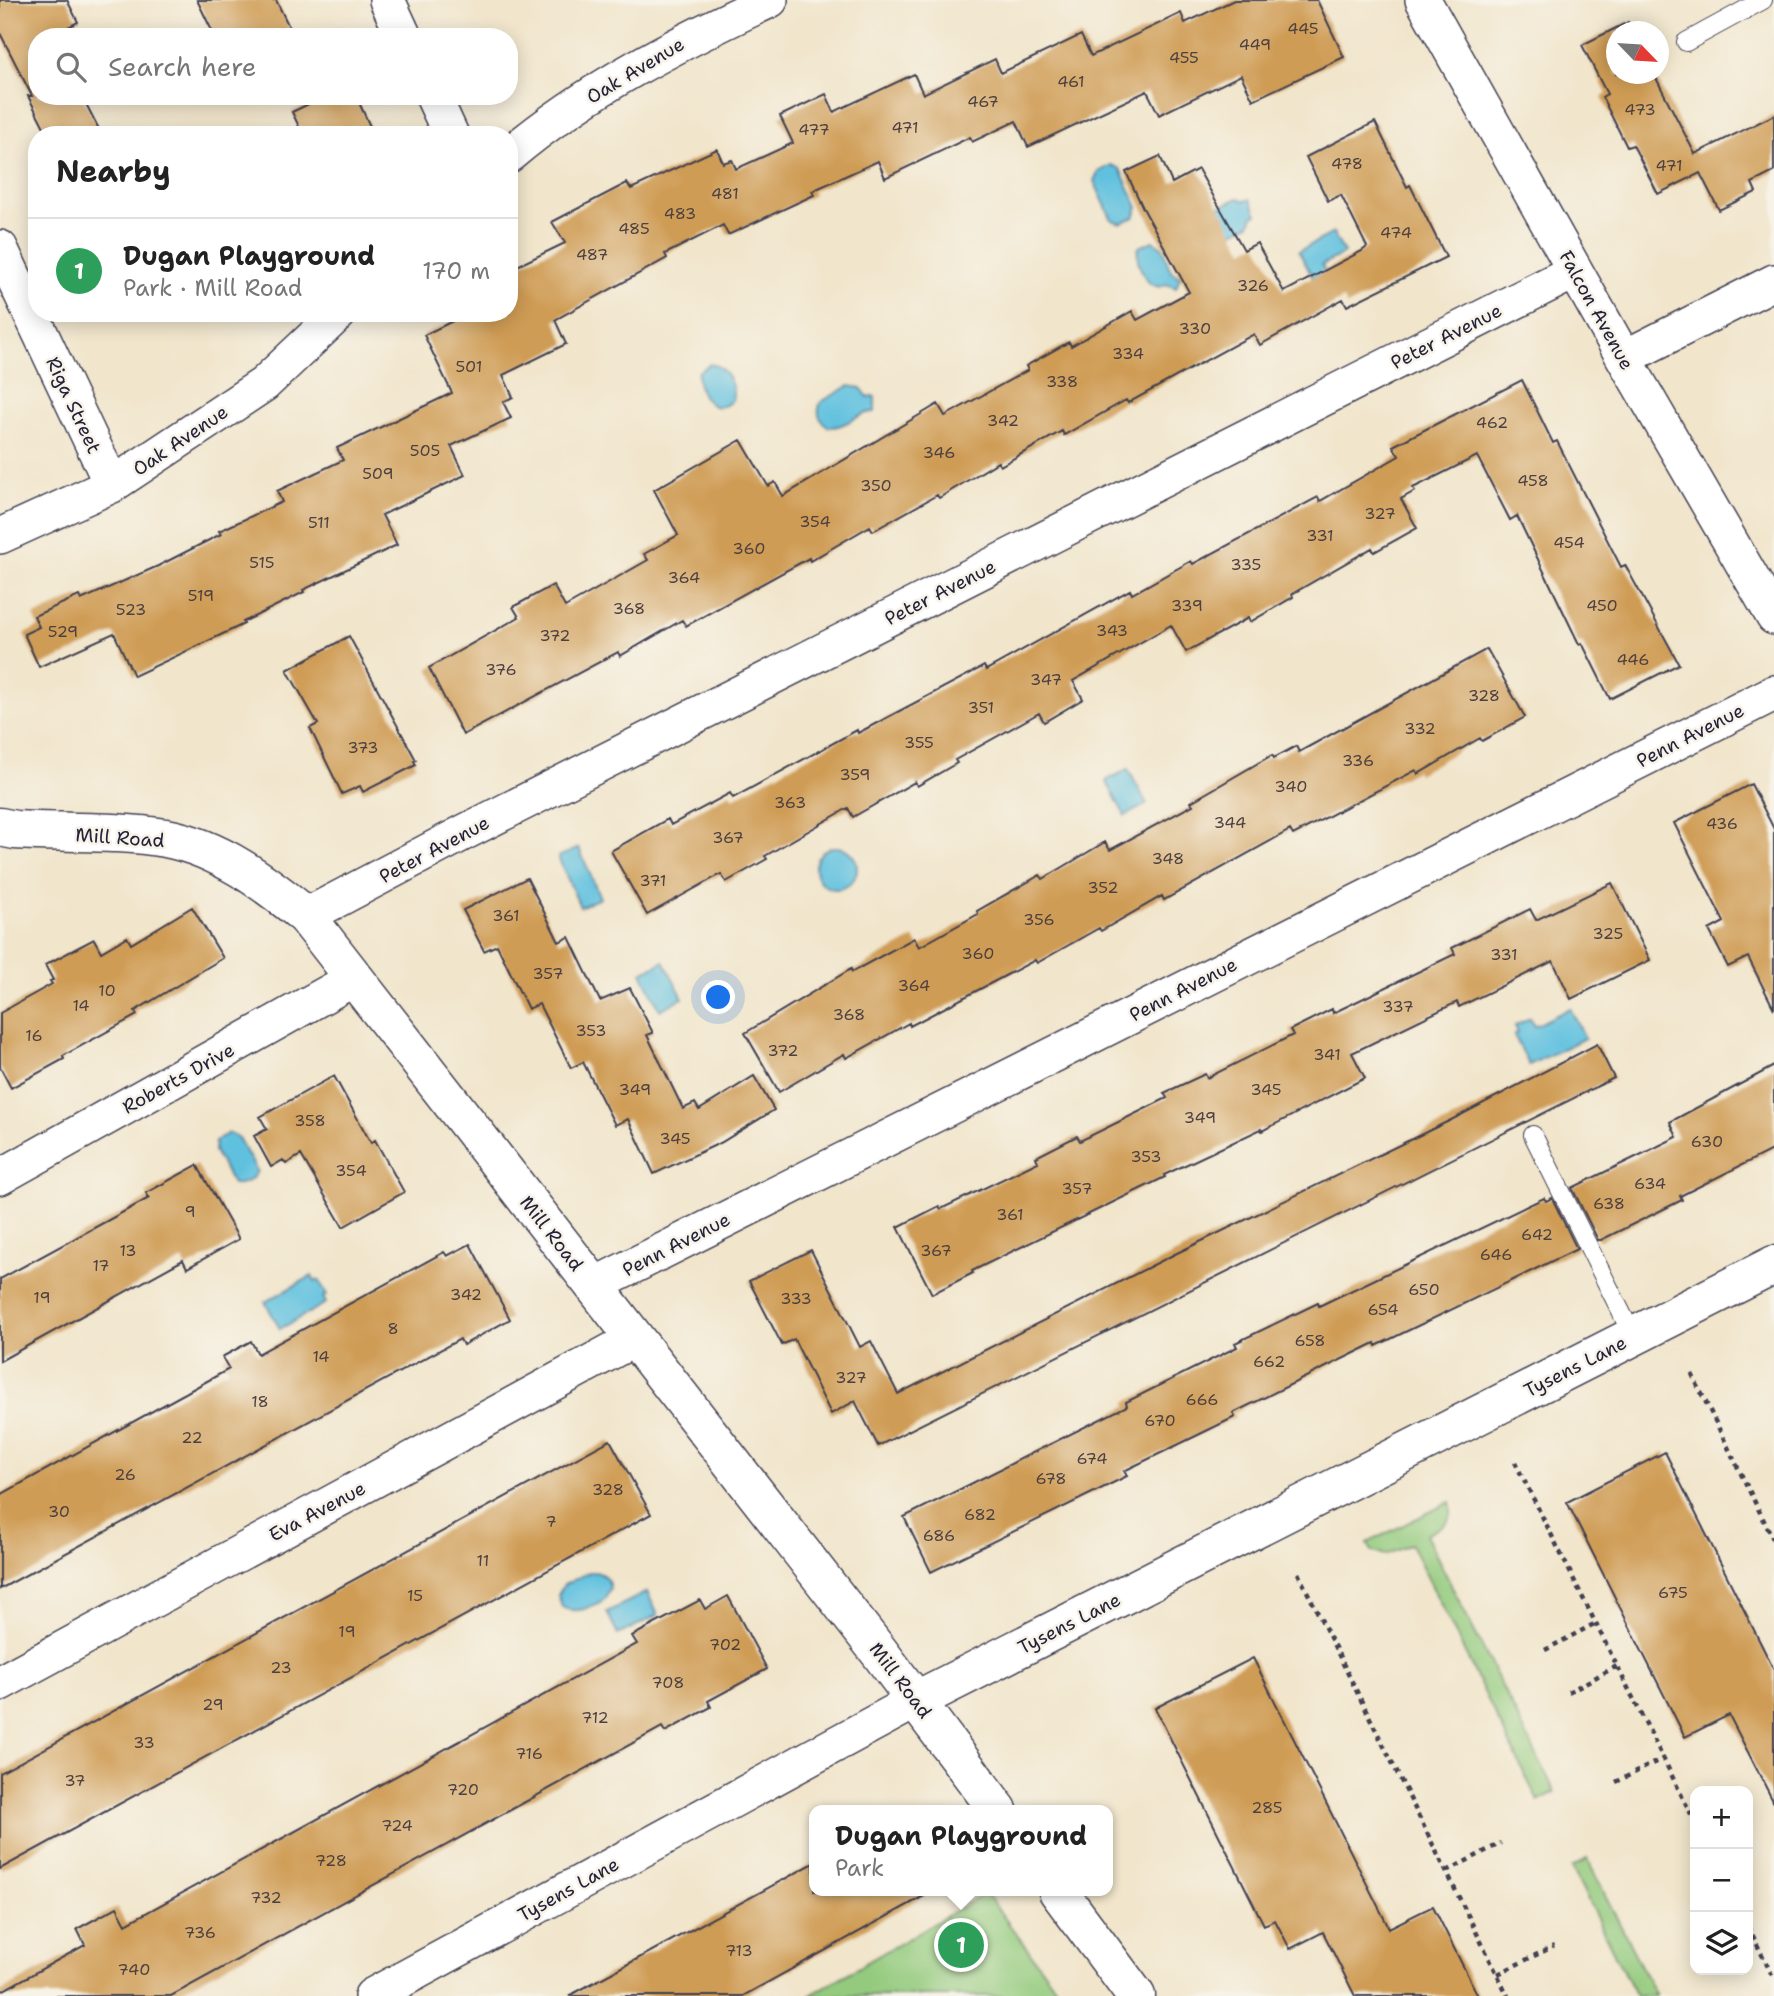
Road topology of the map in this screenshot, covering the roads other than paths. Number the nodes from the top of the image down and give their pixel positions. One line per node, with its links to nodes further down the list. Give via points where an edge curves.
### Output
1 (387, 0): 5 (street)
2 (770, 0): 9 (street, Oak Avenue, via 688,38 605,86)
3 (1423, 0): 11 (street, Falcon Avenue)
4 (1763, 0): 6 (lane)
5 (400, 28)
6 (1686, 42)
7 (437, 105): 8 (street)
8 (447, 126)
9 (518, 149)
10 (0, 248): 13 (street, Riga Street)
11 (1575, 271): 16 (street, Falcon Avenue); 22 (street, Peter Avenue)
12 (1774, 282): 16 (street)
13 (28, 307)
14 (35, 322): 17 (street, Riga Street)
15 (329, 322): 17 (street, Oak Avenue, via 264,384)
16 (1624, 358): 19 (street, Falcon Avenue)
17 (112, 485): 18 (street, Oak Avenue)
18 (0, 536)
19 (1774, 617)
20 (1774, 694): 27 (street, Penn Avenue)
21 (0, 827): 22 (street, Mill Road, via 168,839 218,855 268,884)
22 (306, 916): 23 (street, Mill Road)
23 (355, 978): 25 (street, Roberts Drive); 27 (street, Mill Road)
24 (1533, 1135): 28 (lane)
25 (0, 1177)
26 (1774, 1265): 28 (street, Tysens Lane)
27 (593, 1286): 29 (street, Mill Road)
28 (1633, 1336): 31 (street, Tysens Lane)
29 (634, 1339): 30 (street, Eva Avenue); 31 (street, Mill Road)
30 (0, 1683)
31 (917, 1700): 32 (street, Mill Road); 34 (street, Tysens Lane)
32 (994, 1805)
33 (1062, 1896): 35 (street)
34 (372, 1996)
35 (1136, 1996)

